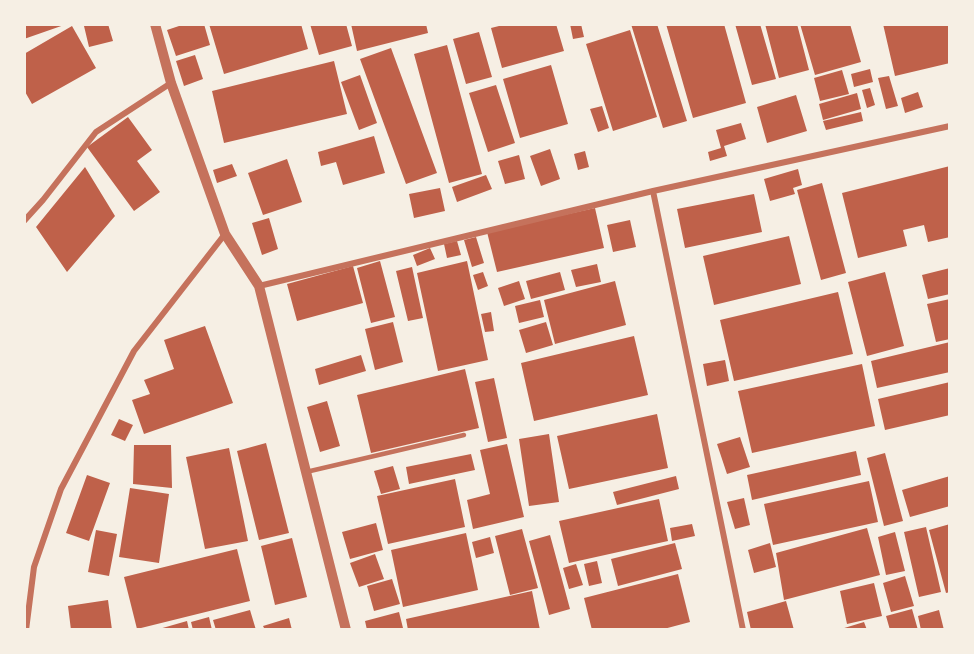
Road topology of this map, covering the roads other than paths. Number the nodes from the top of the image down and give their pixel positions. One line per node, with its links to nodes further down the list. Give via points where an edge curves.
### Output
1 (155, 24): 2 (street)
2 (171, 83): 5 (street, via 96,132); 6 (street)
3 (950, 126): 4 (street)
4 (653, 191): 7 (street); 12 (street)
5 (24, 221)
6 (225, 234): 7 (street); 10 (street, via 134,351 62,489 34,567)
7 (259, 286): 9 (street)
8 (464, 435): 9 (lane)
9 (306, 472): 11 (street)
10 (26, 630)
11 (346, 630)
12 (743, 630)

